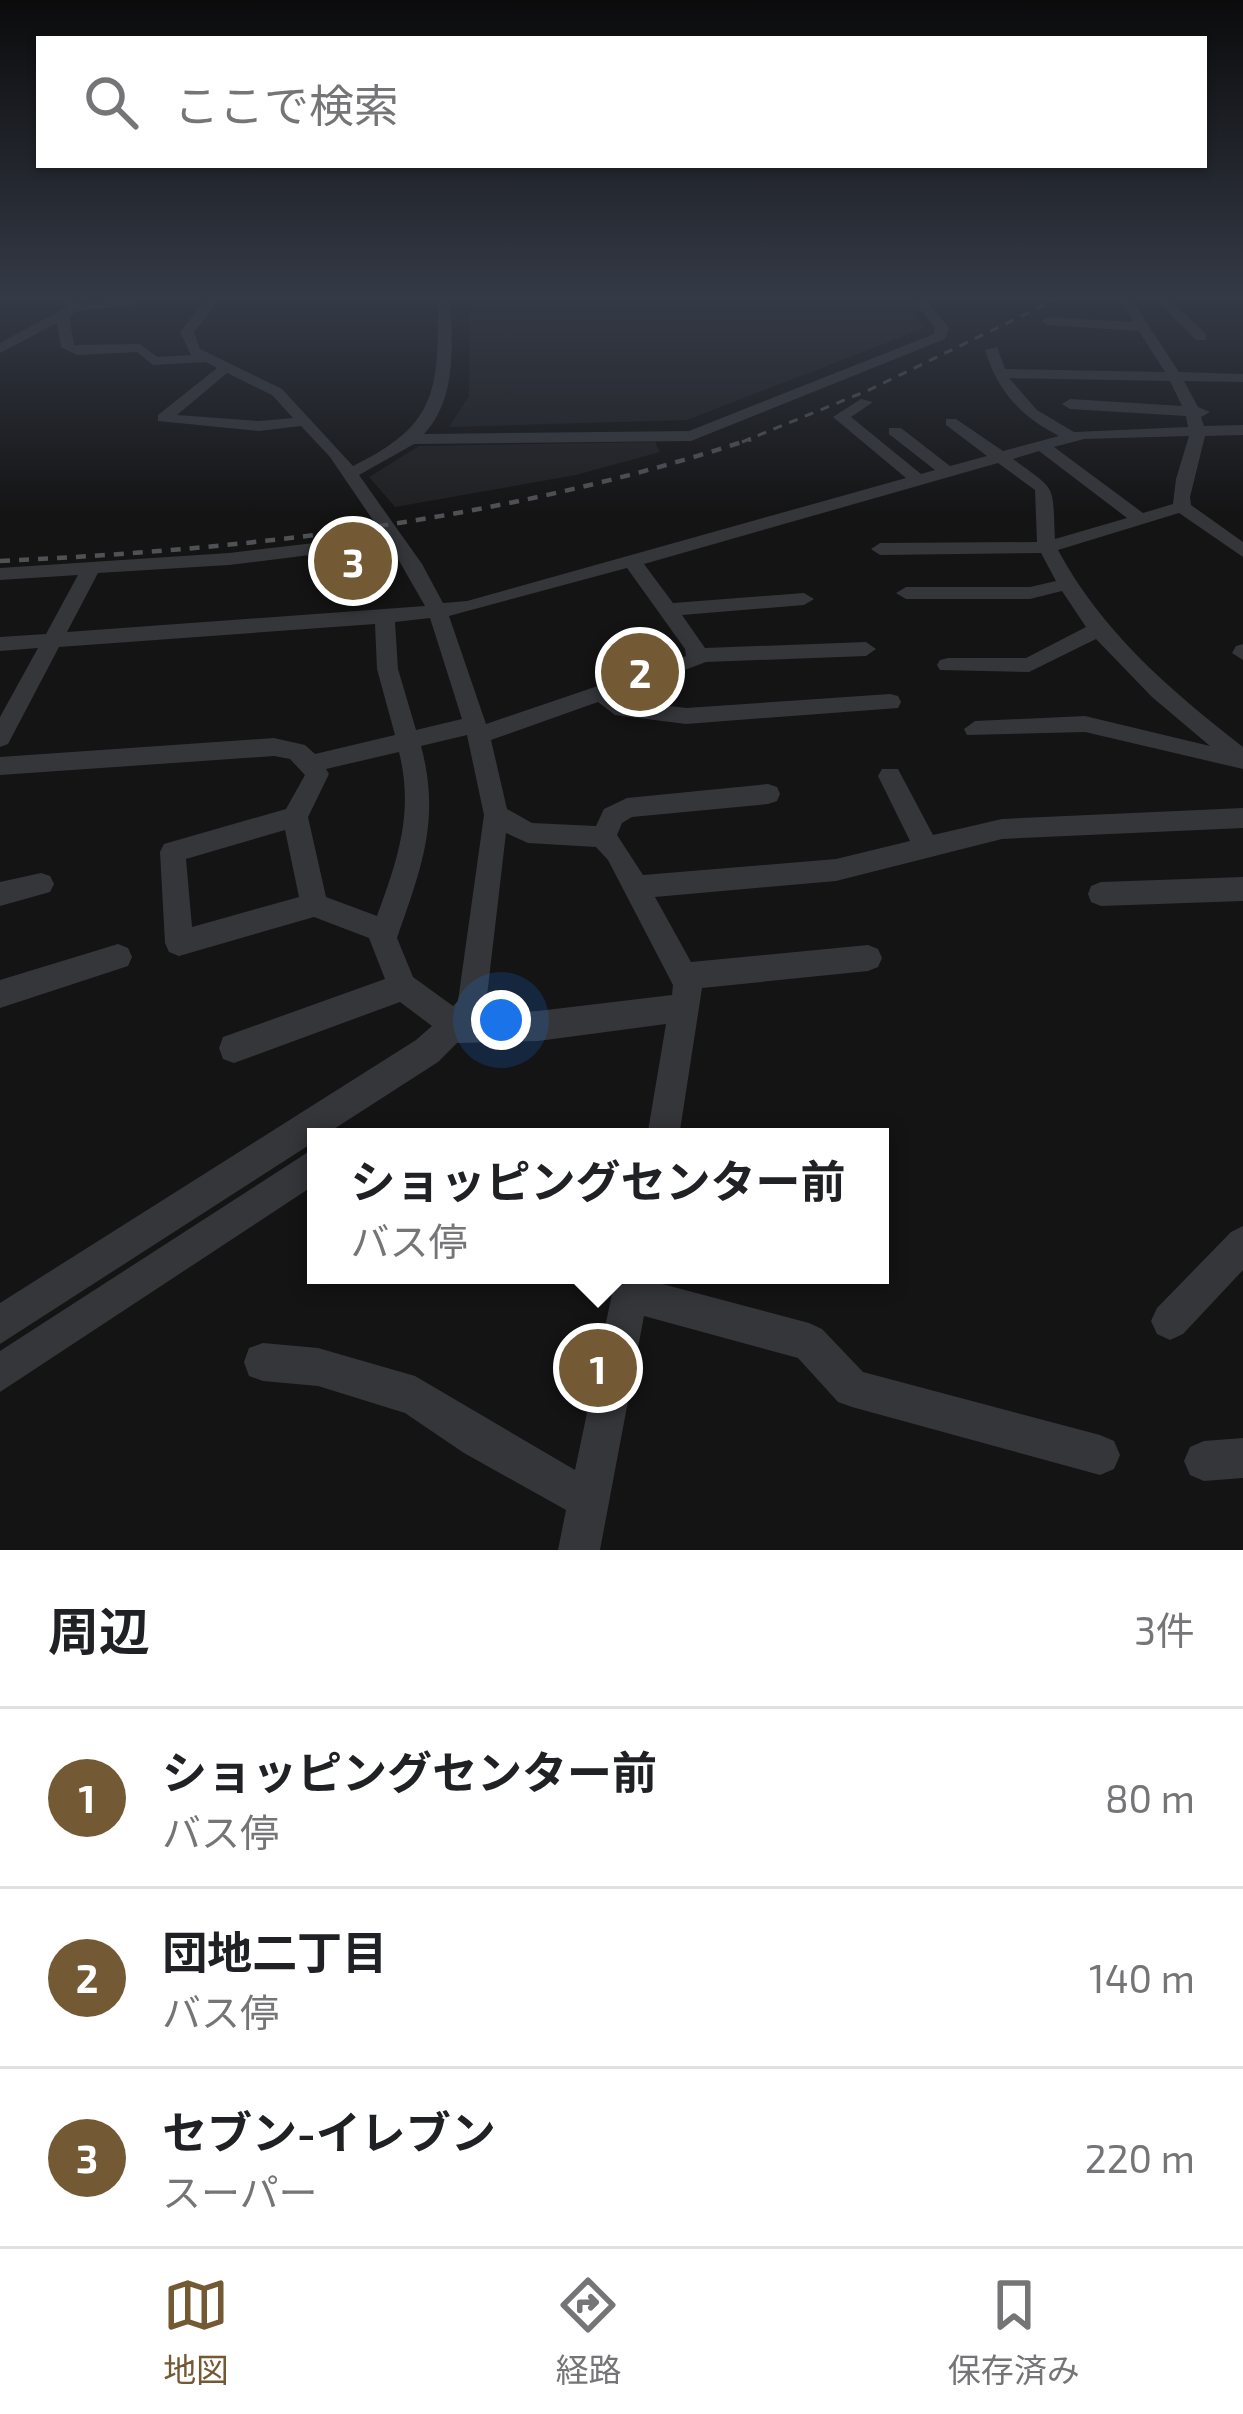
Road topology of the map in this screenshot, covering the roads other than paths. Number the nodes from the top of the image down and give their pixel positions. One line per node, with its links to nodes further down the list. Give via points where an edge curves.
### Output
1 (224, 368): 13 (street, via 164,418)
2 (229, 368): 13 (street, via 265,383)
3 (444, 368): 19 (street, via 444,391)
4 (862, 368): 19 (street, via 716,429 664,437)
5 (997, 368): 7 (street)
6 (1168, 368): 8 (street)
7 (998, 374): 8 (street); 18 (street, via 1035,419)
8 (1173, 378): 9 (street); 12 (street)
9 (1243, 378)
10 (866, 402): 24 (street, via 842,417)
11 (1070, 404): 12 (street)
12 (1194, 408): 15 (street); 16 (street)
13 (305, 421): 22 (street)
14 (951, 422): 21 (street)
15 (1243, 429): 16 (street)
16 (1198, 430): 18 (street); 25 (street, via 1180,489)
17 (895, 431): 23 (street)
18 (1073, 437): 20 (street)
19 (410, 439): 22 (street)
20 (1044, 447): 21 (street); 26 (street)
21 (1003, 458): 23 (street); 29 (street, via 1047,494)
22 (351, 473): 28 (street)
23 (950, 473): 24 (street)
24 (919, 482): 32 (street)
25 (1186, 511): 26 (street); 27 (street); 31 (street)
26 (1141, 520): 29 (street)
27 (1243, 531)
28 (394, 539): 33 (street); 39 (street)
29 (1047, 548): 30 (street); 35 (street)
30 (880, 549)
31 (1243, 551)
32 (632, 561): 38 (street); 39 (street)
33 (90, 570): 34 (street); 42 (street)
34 (0, 574)
35 (1069, 584): 36 (street, via 1030,593); 41 (street)
36 (906, 593)
37 (804, 598): 38 (street)
38 (666, 610): 45 (street)
39 (438, 612): 40 (street); 50 (street)
40 (385, 617): 42 (street); 52 (street, via 381,648)
41 (1098, 629): 46 (street, via 1029,665); 53 (street, via 1126,664)
42 (53, 641): 43 (street); 51 (street)
43 (0, 644)
44 (866, 649): 45 (street)
45 (698, 655): 47 (street, via 692,665)
46 (948, 665)
47 (604, 694): 48 (street, via 615,707 686,716); 50 (street)
48 (890, 702)
49 (975, 729): 53 (street, via 1084,724)
50 (476, 730): 52 (street); 58 (street)
51 (0, 738)
52 (406, 741): 54 (street); 69 (street, via 420,818)
53 (1243, 761)
54 (310, 764): 55 (street, via 297,751 274,747); 59 (street, via 317,774)
55 (0, 766)
56 (890, 776): 62 (street)
57 (768, 794): 61 (street, via 627,808)
58 (496, 815): 61 (street, via 528,833); 76 (street, via 477,987 472,1008)
59 (295, 817): 68 (street); 68 (street, via 173,852 179,943)
60 (1243, 818): 62 (street, via 1030,826)
61 (603, 837): 64 (street)
62 (926, 847): 64 (street, via 836,870)
63 (41, 884): 66 (street)
64 (636, 887): 72 (street)
65 (1243, 889): 67 (street)
66 (0, 894)
67 (1101, 894)
68 (314, 905): 69 (street)
69 (384, 936): 73 (street)
70 (118, 957): 74 (street)
71 (868, 958): 72 (street)
72 (685, 976): 75 (street)
73 (403, 987): 76 (street); 77 (street)
74 (0, 994)
75 (687, 1007): 76 (street); 80 (street)
76 (452, 1028): 78 (street)
77 (235, 1048)
78 (307, 1128)
79 (307, 1128): 85 (street)
80 (665, 1128)
81 (307, 1170): 87 (street)
82 (1243, 1244): 84 (street)
83 (632, 1284): 88 (street, via 809,1342 852,1388); 89 (street)
84 (1170, 1321)
85 (0, 1325)
86 (263, 1362): 89 (street, via 318,1366 415,1396)
87 (0, 1372)
88 (1100, 1455)
89 (589, 1500): 90 (street)
90 (579, 1550)

